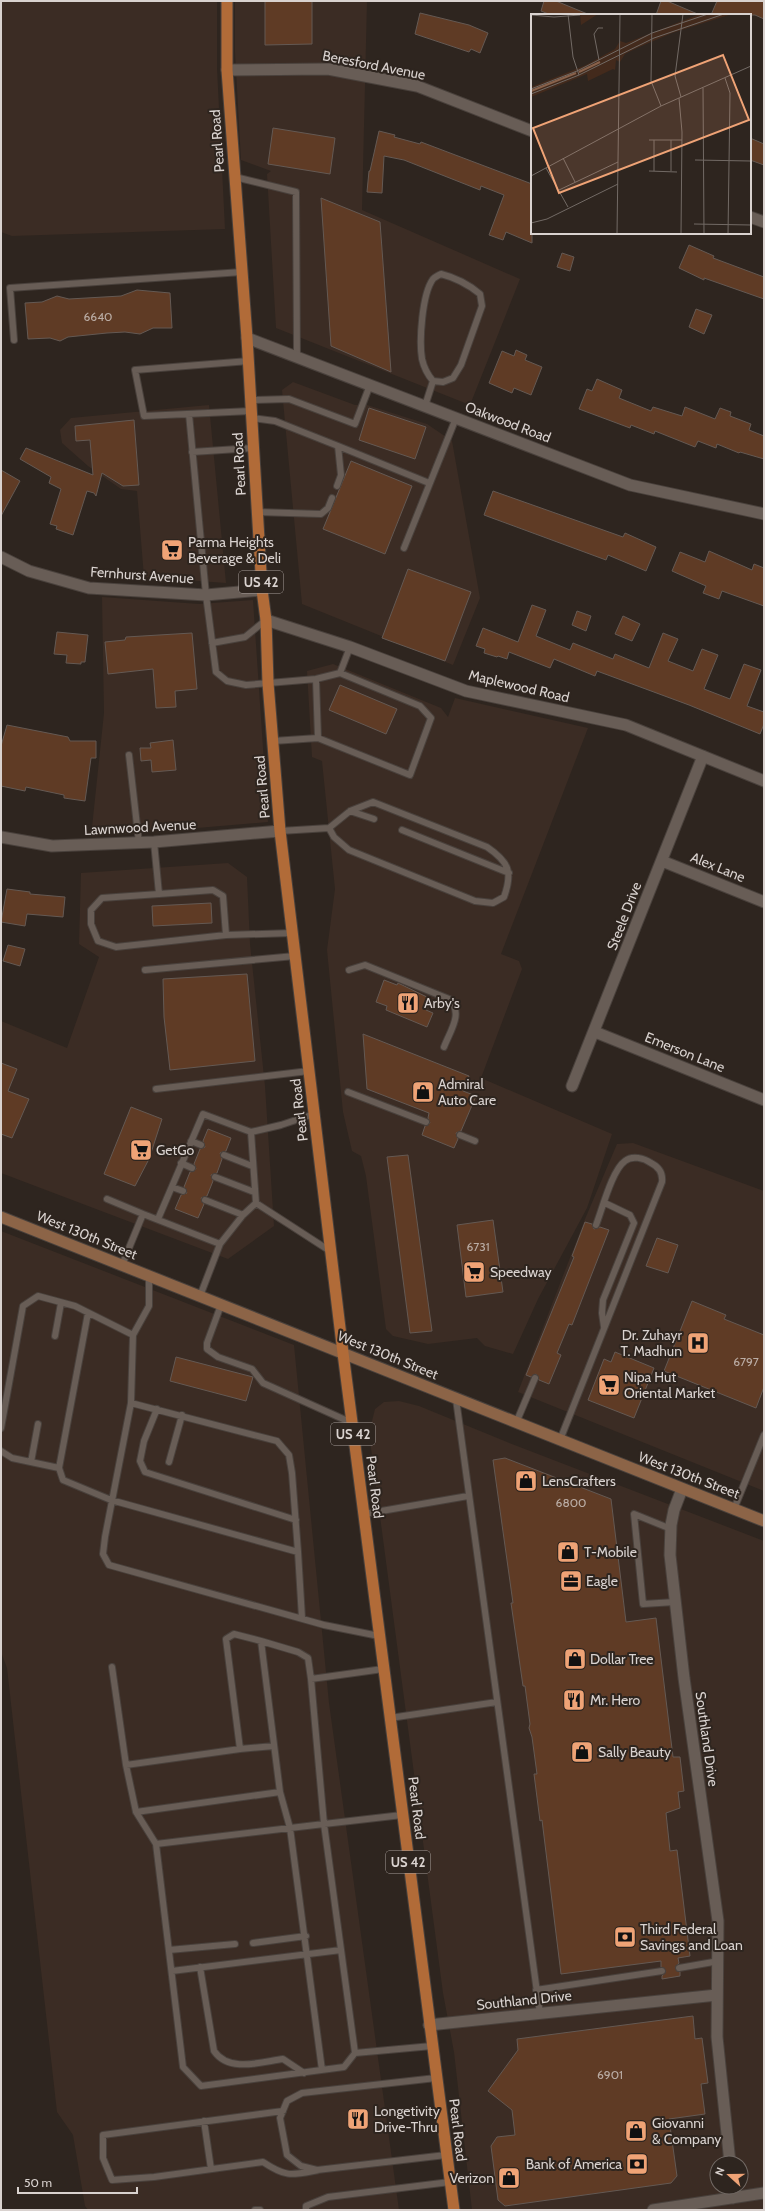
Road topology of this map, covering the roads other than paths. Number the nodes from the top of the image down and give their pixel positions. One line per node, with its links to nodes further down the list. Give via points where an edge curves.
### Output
1 (226, 1): 2 (main road, Pearl Road / US 42)
2 (227, 70): 3 (street, Beresford Avenue, via 328,69 417,86); 4 (main road, Pearl Road / US 42)
3 (531, 131)
4 (235, 177): 7 (main road, Pearl Road / US 42); 10 (lane, via 296,192)
5 (751, 217): 6 (street)
6 (764, 222)
7 (242, 272): 8 (main road, Pearl Road / US 42); 9 (lane, via 10,288)
8 (248, 338): 10 (street, Oakwood Road); 11 (main road, Pearl Road / US 42)
9 (14, 340)
10 (297, 357): 13 (street, Oakwood Road)
11 (249, 361): 15 (main road, Pearl Road / US 42); 16 (lane, via 135,370 144,416)
12 (432, 381): 12 (lane, via 426,372 422,357 422,324 427,294 434,278 441,274 470,286 480,294 482,306 461,365 453,378 443,382); 14 (lane)
13 (370, 385): 14 (street, Oakwood Road); 15 (lane, via 355,424 289,399)
14 (425, 406): 17 (street, Oakwood Road)
15 (251, 410): 16 (lane); 18 (lane); 19 (main road, Pearl Road / US 42)
16 (189, 414): 20 (lane)
17 (456, 418): 21 (lane); 25 (street, Oakwood Road, via 630,485)
18 (338, 446): 21 (lane); 22 (lane, via 341,476)
19 (253, 448): 20 (lane); 24 (main road, Pearl Road / US 42)
20 (192, 452): 29 (lane)
21 (429, 483): 26 (lane)
22 (337, 486)
23 (332, 498): 24 (lane, via 322,514)
24 (257, 512): 28 (main road, Pearl Road / US 42)
25 (764, 514)
26 (404, 548)
27 (1, 557): 29 (street, Fernhurst Avenue, via 29,571 90,588)
28 (262, 590): 29 (street, Fernhurst Avenue); 30 (main road, Pearl Road / US 42)
29 (206, 595): 31 (lane)
30 (266, 620): 31 (lane, via 245,637); 32 (street, Maplewood Road); 35 (main road, Pearl Road / US 42)
31 (212, 642): 35 (lane, via 216,672 220,677 227,682 246,685)
32 (350, 648): 33 (lane); 39 (street, Maplewood Road, via 466,691 626,725)
33 (340, 673): 34 (lane); 36 (lane, via 420,706 431,718 410,775)
34 (316, 679): 35 (lane); 36 (lane)
35 (268, 683): 37 (main road, Pearl Road / US 42)
36 (318, 738): 37 (lane)
37 (273, 741): 45 (main road, Pearl Road / US 42)
38 (129, 755): 48 (lane)
39 (703, 756): 40 (street, Maplewood Road); 49 (street, Steele Drive)
40 (764, 781)
41 (350, 811): 42 (lane); 43 (lane); 50 (lane, via 373,802 432,824 487,847 500,856)
42 (374, 819)
43 (329, 828): 45 (lane); 50 (lane, via 334,837 349,850 475,901 493,903 504,897 509,883)
44 (402, 830): 50 (lane)
45 (280, 831): 47 (street, Lawnwood Avenue); 53 (main road, Pearl Road / US 42)
46 (1, 837): 48 (street, Lawnwood Avenue, via 52,846)
47 (154, 842): 48 (street, Lawnwood Avenue); 51 (lane)
48 (140, 843)
49 (662, 861): 52 (street, Alex Lane); 58 (street, Steele Drive)
50 (509, 873)
51 (159, 894): 54 (lane, via 213,890 223,896); 54 (lane, via 102,898 91,910 91,924 98,941 116,947)
52 (764, 902)
53 (293, 932): 54 (lane); 55 (main road, Pearl Road / US 42)
54 (226, 935)
55 (295, 956): 56 (lane); 60 (main road, Pearl Road / US 42)
56 (145, 970)
57 (349, 970): 59 (lane, via 365,965 449,999 454,1004 457,1014)
58 (595, 1032): 61 (street, Steele Drive); 64 (street, Emerson Lane)
59 (444, 1047)
60 (309, 1071): 62 (lane); 65 (main road, Pearl Road / US 42)
61 (572, 1086)
62 (156, 1088)
63 (348, 1092): 66 (lane)
64 (764, 1100)
65 (314, 1114): 67 (lane); 90 (main road, Pearl Road / US 42)
66 (426, 1122)
67 (251, 1132): 69 (lane, via 203,1114); 74 (lane)
68 (460, 1135): 70 (lane)
69 (191, 1141): 71 (lane); 73 (lane)
70 (475, 1141)
71 (201, 1145)
72 (224, 1155): 74 (lane)
73 (181, 1163): 75 (lane); 77 (lane)
74 (252, 1166): 79 (lane)
75 (192, 1168)
76 (215, 1177): 79 (lane)
77 (172, 1187): 78 (lane); 87 (lane)
78 (183, 1191)
79 (254, 1192): 82 (lane)
80 (107, 1199): 84 (lane)
81 (205, 1200): 85 (lane)
82 (256, 1203): 85 (lane); 90 (lane)
83 (605, 1203): 88 (lane); 97 (lane, via 630,1216 634,1223 603,1300); 97 (lane, via 617,1170 626,1159 645,1159 658,1167 662,1173 662,1182)
84 (143, 1214): 87 (lane); 91 (lane)
85 (243, 1215): 89 (lane)
86 (1, 1217): 91 (main road, West 130th Street)
87 (158, 1220): 89 (lane)
88 (596, 1225)
89 (220, 1244): 93 (lane)
90 (330, 1251): 100 (main road, Pearl Road / US 42)
91 (122, 1265): 92 (main road, West 130th Street)
92 (149, 1276): 93 (main road, West 130th Street); 98 (lane, via 149,1306)
93 (200, 1296): 95 (main road, West 130th Street)
94 (61, 1303): 96 (lane); 99 (lane); 109 (lane, via 38,1296 23,1306)
95 (221, 1304): 100 (main road, West 130th Street); 106 (lane, via 207,1349 218,1357 252,1369 263,1383)
96 (88, 1313): 98 (lane); 115 (lane)
97 (604, 1329): 111 (lane)
98 (133, 1335): 103 (lane)
99 (55, 1336)
100 (343, 1353): 102 (main road, West 130th Street); 106 (main road, Pearl Road / US 42)
101 (534, 1378): 107 (lane)
102 (456, 1399): 107 (main road, West 130th Street); 117 (lane)
103 (131, 1403): 104 (lane); 118 (lane)
104 (157, 1409): 105 (lane); 121 (lane, via 144,1441 140,1462 145,1472)
105 (182, 1415): 114 (lane); 121 (lane, via 278,1441 289,1455)
106 (352, 1423): 120 (main road, Pearl Road / US 42)
107 (516, 1423): 111 (main road, West 130th Street)
108 (38, 1424): 113 (lane)
109 (1, 1428)
110 (764, 1435): 119 (lane)
111 (560, 1440): 116 (main road, West 130th Street)
112 (1, 1451): 113 (lane, via 12,1458)
113 (31, 1462): 115 (lane)
114 (169, 1462)
115 (59, 1468): 118 (lane, via 63,1480)
116 (682, 1489): 119 (main road, West 130th Street); 123 (street, Southland Drive)
117 (468, 1496): 120 (lane); 132 (lane)
118 (111, 1500): 124 (lane); 126 (lane, via 103,1554 109,1565)
119 (734, 1509): 122 (main road, West 130th Street)
120 (364, 1514): 127 (main road, Pearl Road / US 42)
121 (296, 1520): 124 (lane)
122 (764, 1521)
123 (670, 1529): 125 (street, Southland Drive); 125 (lane, via 634,1514 643,1604)
124 (298, 1552): 126 (lane)
125 (675, 1602): 149 (street, Southland Drive, via 718,1921)
126 (302, 1618): 127 (lane)
127 (379, 1636): 130 (main road, Pearl Road / US 42)
128 (261, 1642): 131 (lane, via 298,1652 308,1658); 134 (lane); 135 (lane, via 234,1634 226,1639)
129 (112, 1667): 136 (lane)
130 (383, 1668): 131 (lane); 133 (main road, Pearl Road / US 42)
131 (311, 1679): 140 (lane)
132 (497, 1702): 133 (lane); 154 (lane)
133 (390, 1718): 139 (main road, Pearl Road / US 42)
134 (274, 1746): 135 (lane); 137 (lane)
135 (240, 1749): 136 (lane)
136 (126, 1765): 138 (lane)
137 (280, 1792): 138 (lane); 141 (lane)
138 (136, 1812): 142 (lane)
139 (402, 1815): 140 (lane); 157 (main road, Pearl Road / US 42)
140 (324, 1824): 141 (lane); 147 (lane)
141 (290, 1828): 142 (lane); 143 (lane)
142 (156, 1844): 146 (lane)
143 (306, 1936): 144 (lane); 148 (lane)
144 (253, 1943)
145 (235, 1944): 146 (lane)
146 (169, 1950): 152 (lane)
147 (341, 1950): 148 (lane); 159 (lane)
148 (308, 1953): 150 (lane); 160 (lane)
149 (719, 1961): 151 (lane); 155 (street, Southland Drive)
150 (200, 1967): 152 (lane); 161 (lane, via 217,2057 233,2064 283,2059)
151 (679, 1968)
152 (172, 1971): 161 (lane, via 183,2067 201,2086)
153 (662, 1971): 154 (lane)
154 (536, 1990): 156 (lane)
155 (717, 1995): 156 (street, Southland Drive); 166 (street, Southland Drive, via 717,2037)
156 (540, 2014): 157 (street, Southland Drive)
157 (429, 2025): 158 (main road, Pearl Road / US 42)
158 (432, 2046): 159 (lane); 162 (main road, Pearl Road / US 42)
159 (355, 2053): 160 (lane, via 344,2067)
160 (322, 2070): 161 (lane)
161 (304, 2074)
162 (436, 2078): 163 (lane, via 302,2093 288,2101); 165 (main road, Pearl Road / US 42)
163 (283, 2111): 164 (lane); 168 (lane, via 280,2118 287,2155 300,2166)
164 (204, 2121): 167 (lane); 167 (lane, via 103,2135 103,2158 112,2180)
165 (446, 2155): 168 (lane); 169 (main road, Pearl Road / US 42)
166 (729, 2155)
167 (211, 2169): 168 (lane, via 263,2162 278,2171 293,2175)
168 (319, 2170)
169 (450, 2182): 176 (lane, via 328,2197 306,2206); 177 (main road, Pearl Road / US 42)
170 (749, 2193): 171 (street)
171 (764, 2193)
172 (719, 2195): 173 (street)
173 (660, 2209)
174 (255, 2210): 175 (lane)
175 (260, 2210)
176 (306, 2210)
177 (454, 2210)

